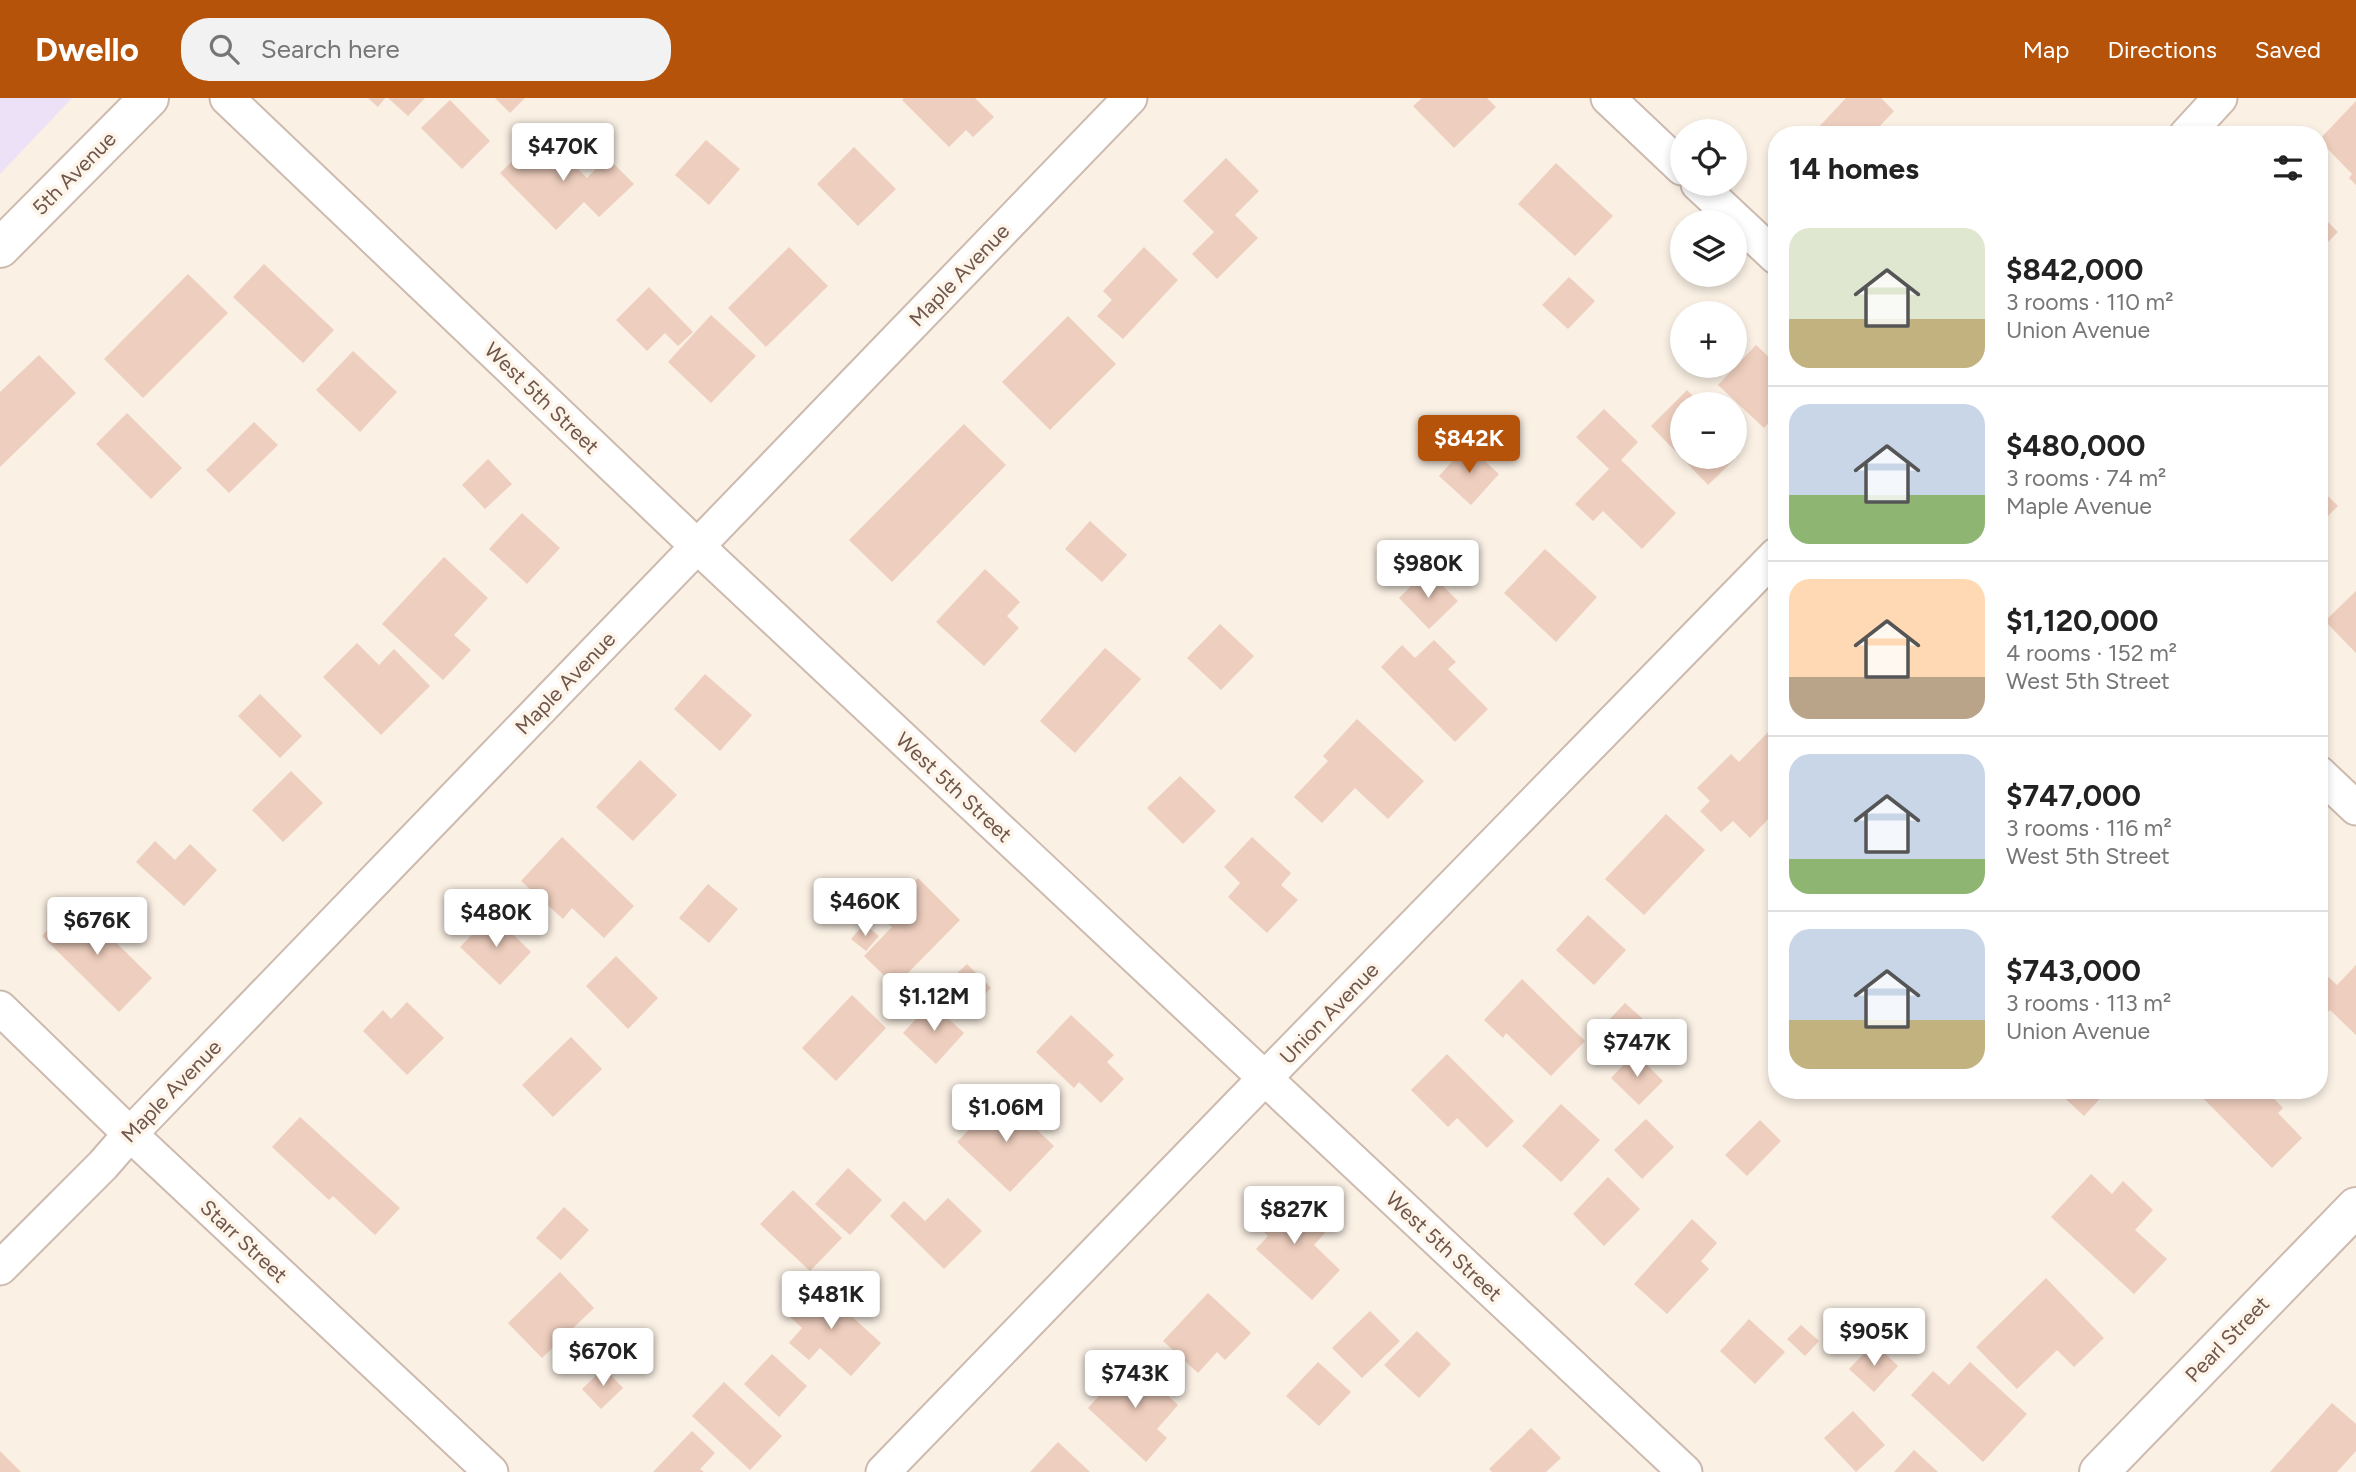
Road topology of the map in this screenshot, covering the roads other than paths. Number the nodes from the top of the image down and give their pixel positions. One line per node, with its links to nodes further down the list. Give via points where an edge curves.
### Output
1 (149, 98): 9 (street, 5th Avenue)
2 (227, 98): 11 (street, West 5th Street)
3 (1130, 98): 11 (street, Maple Avenue)
4 (1608, 98): 7 (street)
5 (2220, 98): 6 (street)
6 (2194, 126)
7 (1670, 157)
8 (1711, 196): 10 (street)
9 (0, 248)
10 (1768, 250)
11 (697, 546): 16 (street, West 5th Street); 17 (street, Maple Avenue)
12 (1768, 563): 16 (street, Union Avenue)
13 (2328, 782): 14 (street)
14 (2356, 808)
15 (0, 1008): 17 (street, Starr Street)
16 (1265, 1078): 21 (street, Union Avenue); 22 (street, West 5th Street)
17 (130, 1133): 19 (street, Maple Avenue); 20 (street, Starr Street)
18 (2356, 1207): 23 (street, Pearl Street)
19 (0, 1268)
20 (491, 1472)
21 (883, 1472)
22 (1685, 1472)
23 (2099, 1472)

